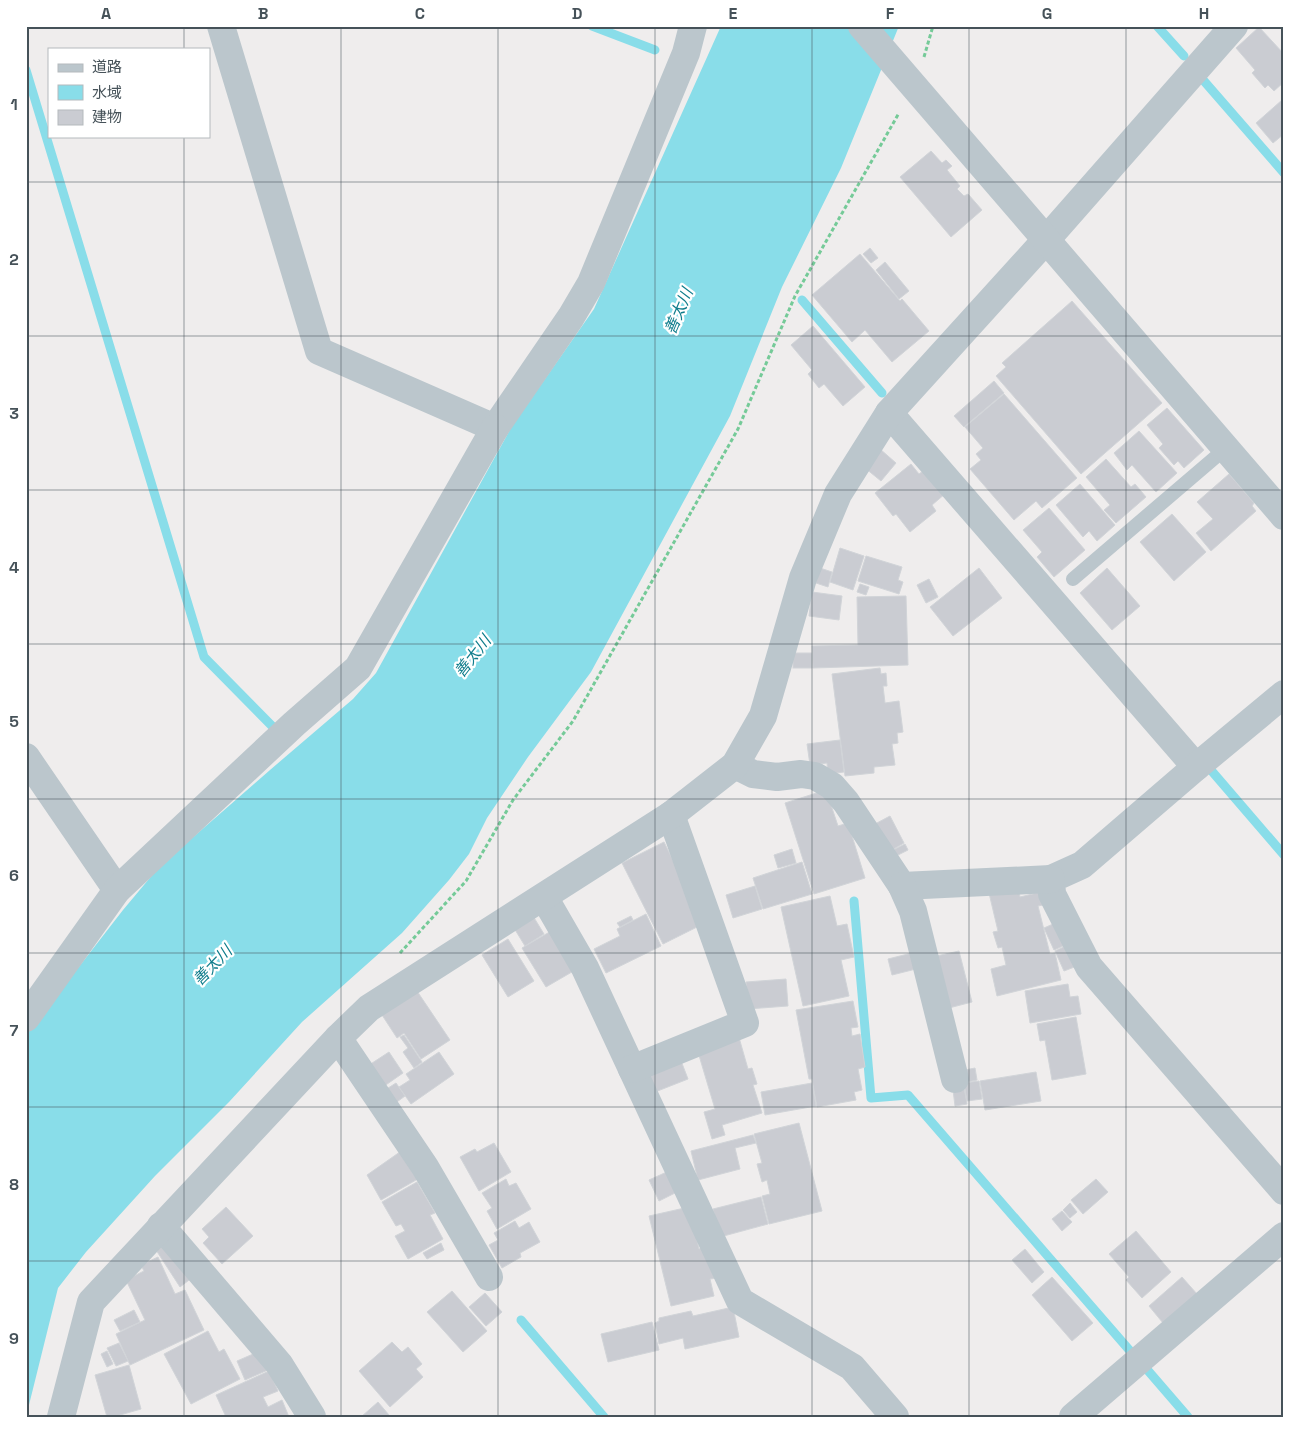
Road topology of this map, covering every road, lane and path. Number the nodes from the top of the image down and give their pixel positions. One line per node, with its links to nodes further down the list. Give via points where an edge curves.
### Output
1 (221, 26): 9 (street, via 319,351)
2 (693, 26): 9 (street, via 686,53 591,283)
3 (862, 26): 6 (street)
4 (933, 26): 6 (path)
5 (1234, 26): 7 (street)
6 (914, 86): 7 (street); 22 (path, via 796,296 738,428 572,721 512,800 466,882)
7 (1045, 241): 8 (street); 10 (street)
8 (889, 413): 15 (street, via 838,494 803,578 762,716); 16 (street)
9 (495, 428): 20 (street, via 358,668)
10 (1225, 449): 11 (street); 12 (lane)
11 (1284, 516)
12 (1073, 579)
13 (1284, 694): 16 (street)
14 (26, 757): 20 (street)
15 (735, 765): 17 (street); 19 (street, via 753,774 815,776 832,786)
16 (1196, 767): 18 (street, via 1082,865)
17 (671, 815): 21 (street); 25 (street, via 745,1023)
18 (1051, 879): 19 (street); 27 (street, via 1052,894 1089,967)
19 (902, 886): 26 (street, via 913,911)
20 (116, 890): 23 (street)
21 (544, 897): 24 (street, via 369,1008); 25 (street, via 585,968)
22 (400, 953)
23 (26, 1018)
24 (338, 1038): 28 (street); 30 (street, via 425,1167)
25 (632, 1069): 33 (street, via 740,1301 852,1367)
26 (955, 1079)
27 (1284, 1191)
28 (161, 1226): 31 (street, via 91,1302); 32 (street, via 280,1364)
29 (1284, 1236): 34 (street)
30 (489, 1277)
31 (61, 1417)
32 (312, 1417)
33 (895, 1417)
34 (1073, 1417)

